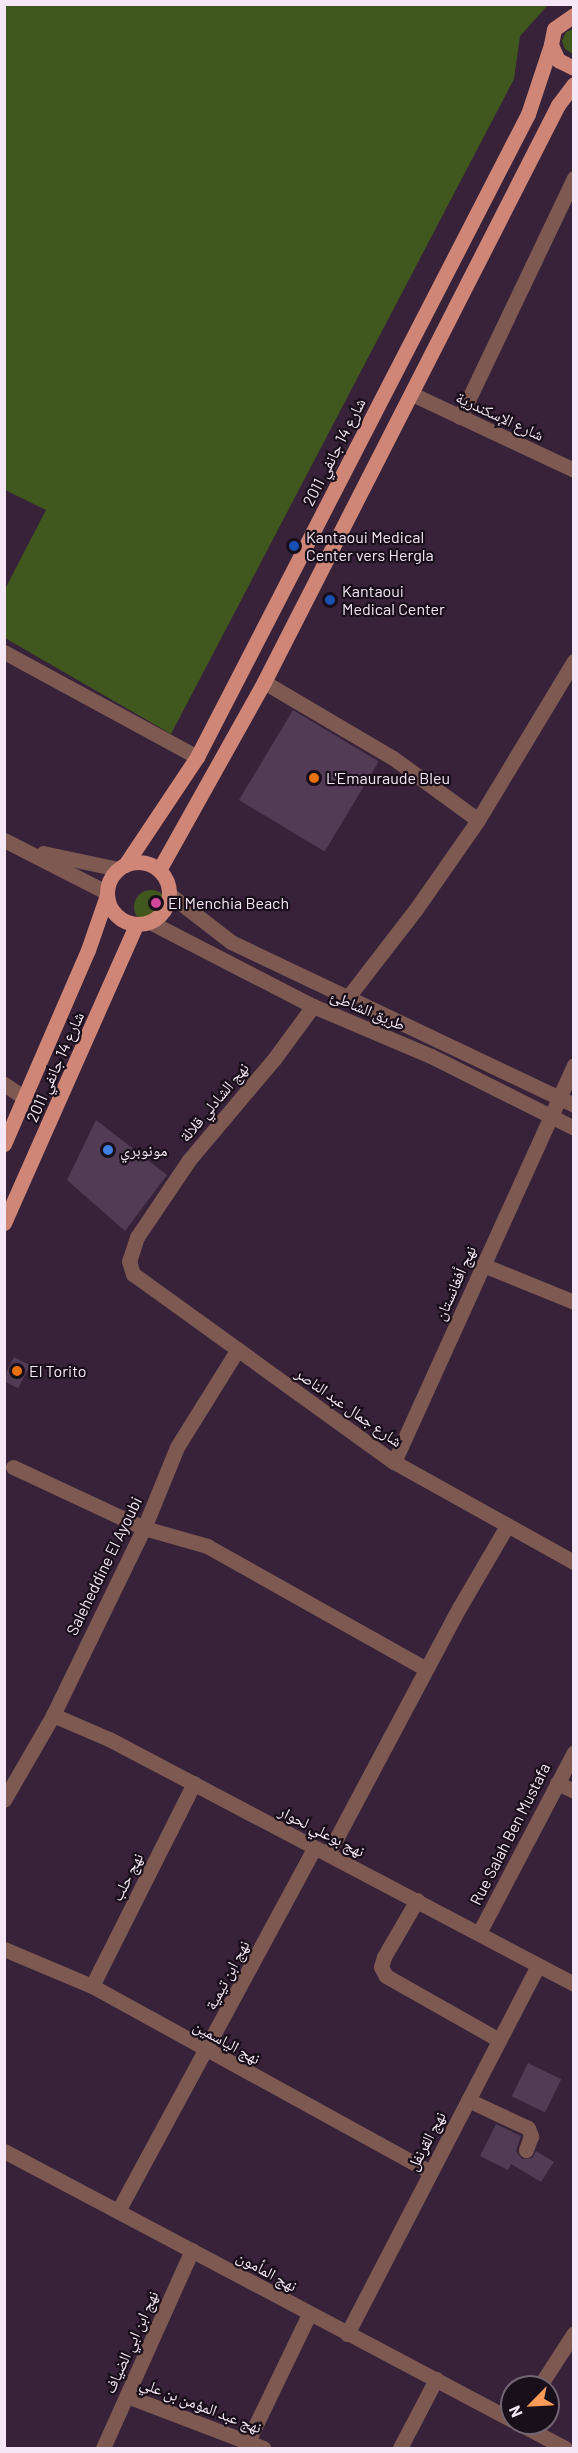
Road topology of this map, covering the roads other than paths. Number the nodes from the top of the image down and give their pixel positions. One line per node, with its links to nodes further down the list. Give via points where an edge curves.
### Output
1 (573, 5): 2 (main road)
2 (566, 19): 3 (main road, شارع 14 جانفي 2011)
3 (550, 45): 4 (main road, via 558,60); 14 (main road, شارع 14 جانفي 2011, via 528,114)
4 (573, 68)
5 (573, 84): 7 (main road, via 558,105)
6 (573, 178): 8 (street)
7 (412, 394): 8 (street, شارع الإسكندرية); 12 (main road)
8 (460, 417): 9 (street, شارع الإسكندرية)
9 (573, 470)
10 (4, 652): 14 (street)
11 (573, 661): 13 (street)
12 (264, 682): 15 (street, via 393,758); 19 (main road)
13 (567, 690): 15 (street)
14 (197, 757): 18 (main road, شارع 14 جانفي 2011)
15 (478, 820): 23 (street)
16 (4, 840): 17 (street)
17 (26, 849): 18 (street); 20 (street)
18 (121, 867): 19 (main road, via 137,862); 20 (main road)
19 (159, 870): 21 (main road)
20 (106, 894): 22 (main road, via 119,919); 27 (main road, شارع 14 جانفي 2011, via 88,950)
21 (169, 894): 22 (main road, via 160,916); 23 (street, طريق الشاطئ, via 231,942)
22 (143, 924): 24 (street, طريق الشاطئ); 33 (main road, شارع 14 جانفي 2011)
23 (348, 997): 28 (street, طريق الشاطئ)
24 (313, 1006): 30 (street, طريق الشاطئ, via 431,1056); 34 (street, نهج الشادلي قلالة, via 189,1160 136,1237)
25 (573, 1065): 28 (street, نهج أفغانستان)
26 (4, 1084): 27 (street)
27 (25, 1098): 32 (main road, شارع 14 جانفي 2011)
28 (558, 1099): 29 (street, طريق الشاطئ); 30 (street, نهج أفغانستان)
29 (573, 1105)
30 (549, 1118): 31 (street, طريق الشاطئ); 35 (street, نهج أفغانستان)
31 (573, 1128)
32 (4, 1144)
33 (4, 1223)
34 (130, 1255): 37 (street, شارع جمال عبد الناصر, via 130,1269 139,1280)
35 (483, 1265): 36 (street); 38 (street, نهج أفغانستان)
36 (573, 1302)
37 (238, 1349): 38 (street, شارع جمال عبد الناصر); 41 (street, Saleheddine El Ayoubi, via 177,1447)
38 (394, 1462): 40 (street, شارع جمال عبد الناصر, via 434,1481)
39 (13, 1467): 41 (street)
40 (507, 1526): 42 (street, شارع جمال عبد الناصر); 43 (street, نهج ابن تيمية)
41 (144, 1528): 43 (street, via 207,1546); 44 (street, Saleheddine El Ayoubi)
42 (573, 1562)
43 (426, 1669): 50 (street, نهج ابن تيمية)
44 (53, 1715): 46 (street, نهج بوعلي لحوار); 49 (street, Saleheddine El Ayoubi)
45 (573, 1752): 47 (street, Rue Salah Ben Mustafa)
46 (194, 1783): 50 (street, نهج بوعلي لحوار); 56 (street, نهج حلب)
47 (557, 1784): 48 (street); 52 (street, Rue Salah Ben Mustafa)
48 (573, 1791)
49 (4, 1800)
50 (321, 1851): 51 (street, نهج بوعلي لحوار); 58 (street, نهج ابن تيمية)
51 (417, 1900): 52 (street, نهج بوعلي لحوار); 57 (street, via 384,1957 381,1967 386,1976)
52 (479, 1933): 54 (street, نهج بوعلي لحوار)
53 (4, 1949): 56 (street, نهج الياسمين)
54 (538, 1966): 55 (street, نهج بوعلي لحوار); 57 (street, نهج القرنفل)
55 (573, 1984)
56 (92, 1986): 58 (street, نهج الياسمين)
57 (499, 2040): 59 (street, نهج القرنفل)
58 (207, 2052): 62 (street, نهج الياسمين); 63 (street, نهج ابن تيمية)
59 (468, 2100): 60 (street, via 528,2128 531,2136); 62 (street, نهج القرنفل)
60 (526, 2150)
61 (4, 2151): 63 (street, نهج المأمون)
62 (430, 2172): 67 (street, نهج القرنفل)
63 (118, 2211): 64 (street, نهج المأمون)
64 (192, 2250): 65 (street, نهج المأمون); 70 (street, نهج ابن ابي الضياف)
65 (309, 2314): 67 (street, نهج المأمون); 73 (street)
66 (573, 2333): 68 (street)
67 (347, 2334): 69 (street, نهج المأمون)
68 (547, 2375)
69 (435, 2379): 71 (street, نهج المأمون); 76 (street)
70 (127, 2396): 73 (street, نهج عبد المؤمن بن علي); 74 (street, نهج ابن ابي الضياف)
71 (500, 2414)
72 (541, 2435): 77 (street)
73 (248, 2441): 75 (street, نهج عبد المؤمن بن علي)
74 (104, 2448)
75 (263, 2448)
76 (400, 2448)
77 (565, 2448)

